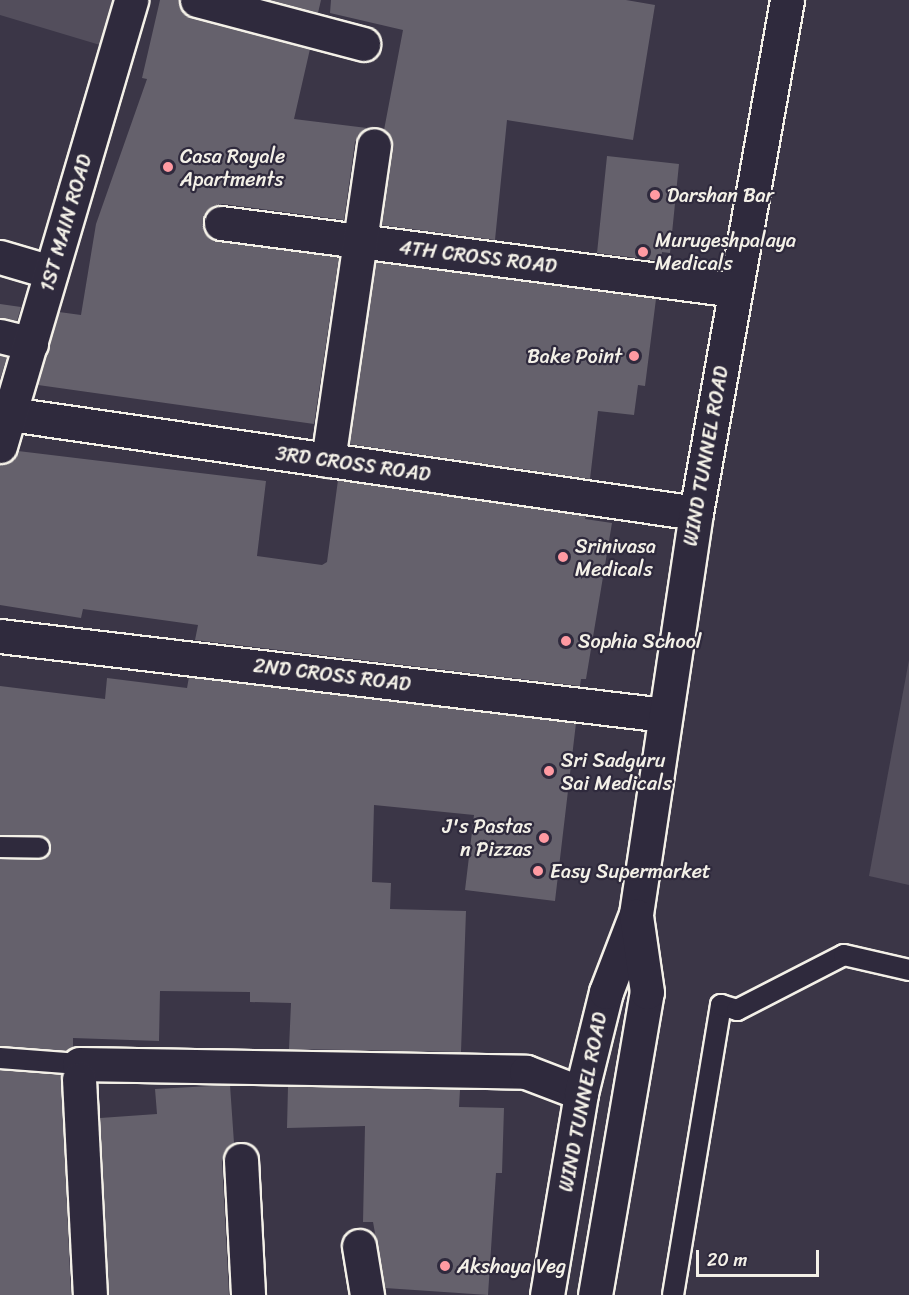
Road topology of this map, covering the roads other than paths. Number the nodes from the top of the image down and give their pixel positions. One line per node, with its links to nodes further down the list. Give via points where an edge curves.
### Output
1 (131, 0): 9 (street, 1ST MAIN ROAD)
2 (197, 0): 4 (street)
3 (787, 0): 10 (street, WIND TUNNEL ROAD)
4 (363, 44)
5 (374, 145): 7 (street)
6 (221, 224): 7 (street, 4TH CROSS ROAD)
7 (358, 241): 10 (street, 4TH CROSS ROAD); 15 (street)
8 (0, 257): 9 (street)
9 (51, 272): 12 (street, 1ST MAIN ROAD)
10 (735, 290): 16 (street, WIND TUNNEL ROAD)
11 (0, 336): 12 (street)
12 (31, 344): 13 (street, 1ST MAIN ROAD)
13 (9, 414): 14 (street, 1ST MAIN ROAD); 15 (street, 3RD CROSS ROAD)
14 (0, 446)
15 (328, 460): 16 (street, 3RD CROSS ROAD)
16 (696, 513): 18 (street, WIND TUNNEL ROAD)
17 (0, 636): 18 (street, 2ND CROSS ROAD)
18 (664, 715): 21 (street, WIND TUNNEL ROAD)
19 (0, 847): 20 (lane)
20 (39, 848)
21 (636, 914): 25 (street, WIND TUNNEL ROAD, via 606,992); 32 (street, WIND TUNNEL ROAD, via 647,992)
22 (909, 970): 33 (lane, via 844,955 737,1010 721,1005)
23 (0, 1058): 24 (lane)
24 (79, 1072): 25 (street, via 526,1072); 28 (street)
25 (581, 1093): 31 (street, WIND TUNNEL ROAD)
26 (241, 1160): 29 (street)
27 (359, 1246): 30 (street)
28 (90, 1295)
29 (248, 1295)
30 (367, 1295)
31 (547, 1295)
32 (595, 1295)
33 (674, 1295)

